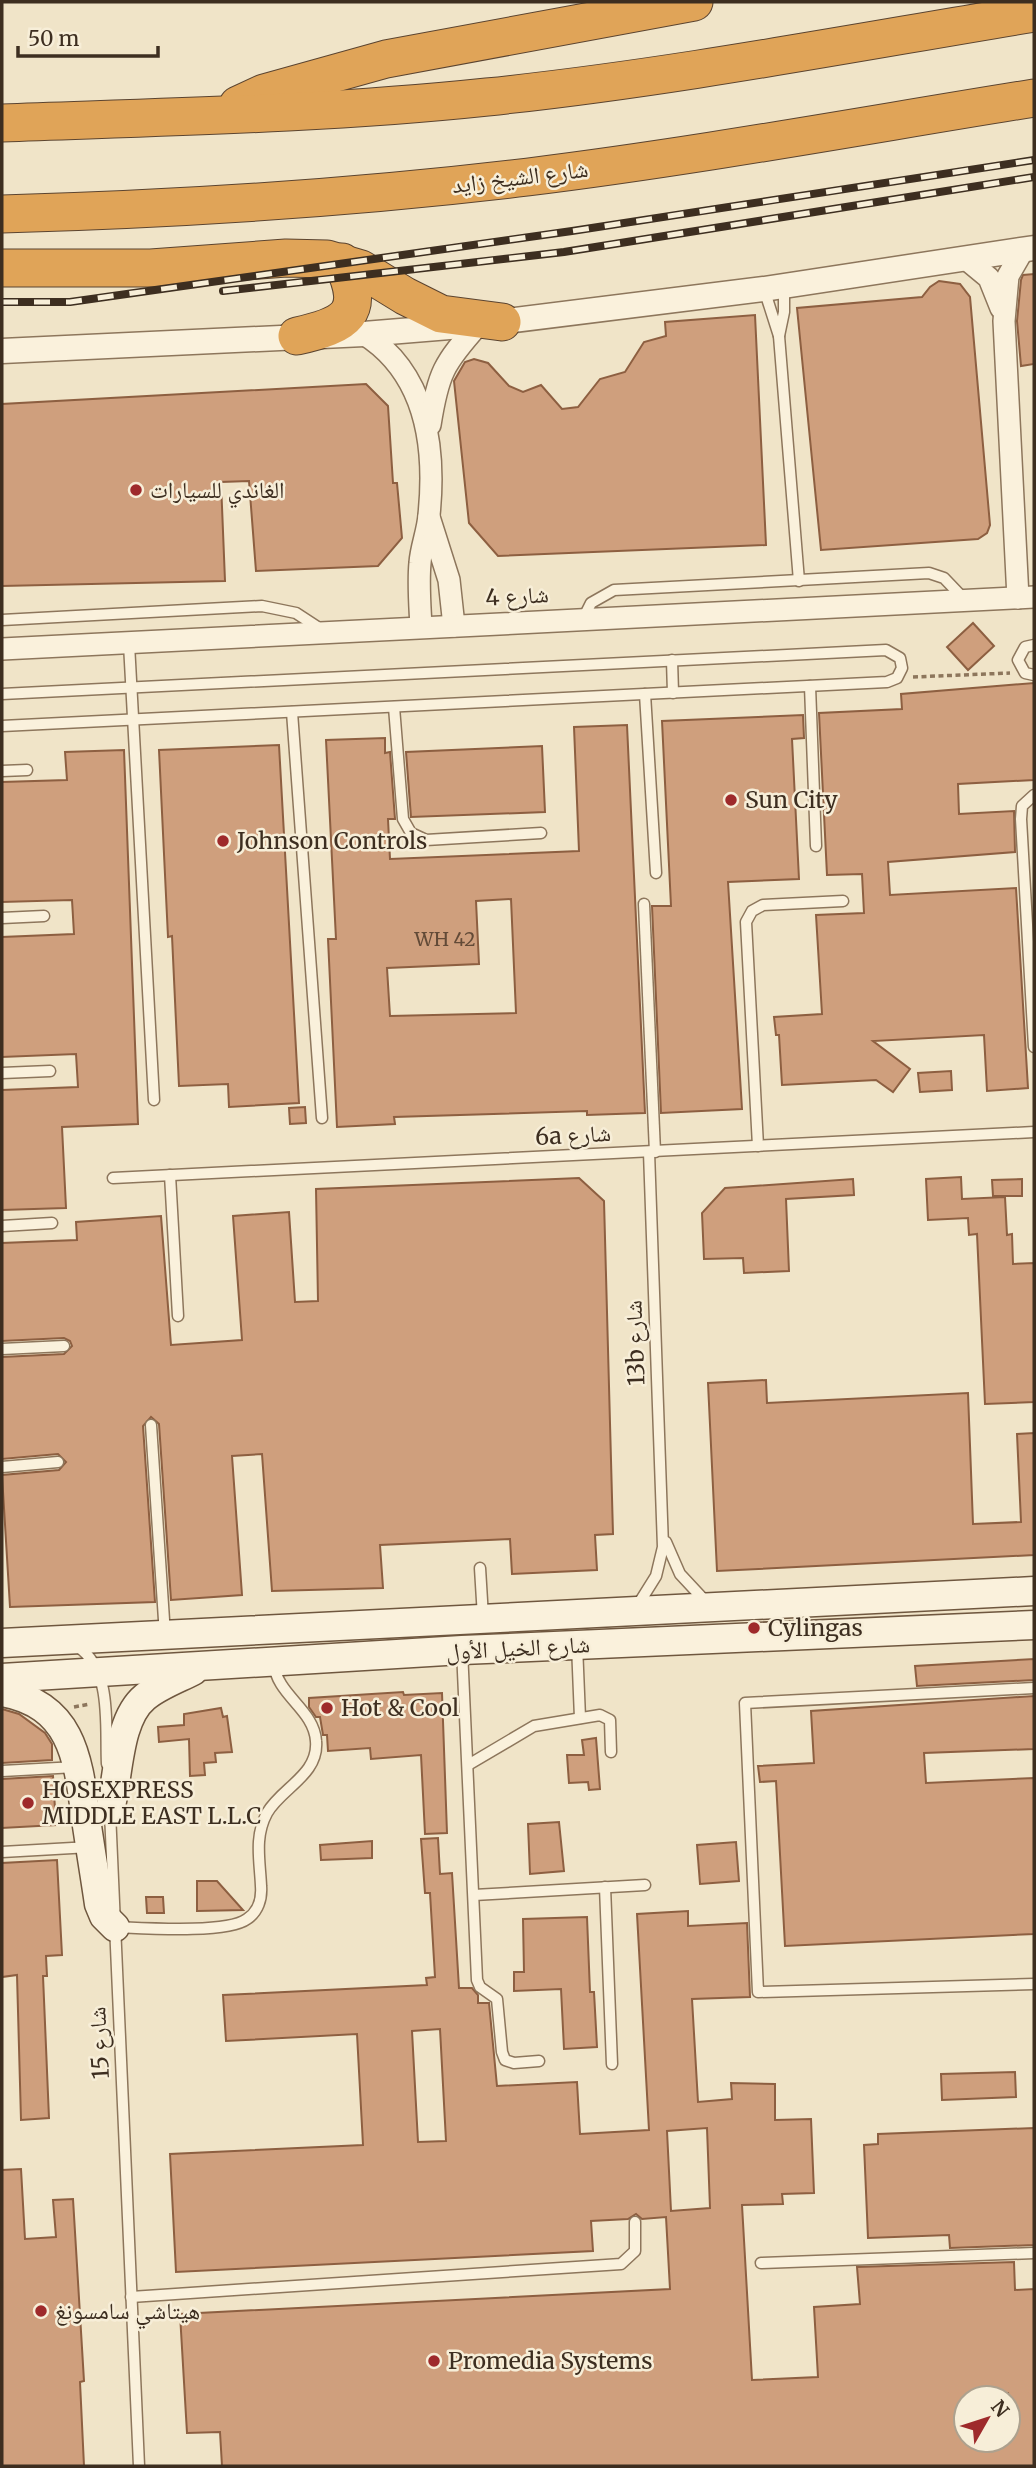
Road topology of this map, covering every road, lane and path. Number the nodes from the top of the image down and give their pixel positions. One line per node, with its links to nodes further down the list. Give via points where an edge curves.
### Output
1 (694, 2): 4 (highway, via 386,59 264,93)
2 (1034, 13): 4 (highway, via 553,90)
3 (1034, 98): 6 (highway, شارع الشيخ زايد, via 501,180 290,200)
4 (214, 116): 5 (highway)
5 (2, 123)
6 (2, 214)
7 (1029, 249): 8 (street); 12 (street, via 1008,276)
8 (966, 260): 11 (street); 12 (street, via 989,278)
9 (342, 262): 10 (highway, via 286,258 151,268); 13 (highway, via 441,314); 15 (highway, via 354,291 349,313 335,325)
10 (2, 268)
11 (774, 287): 13 (street); 16 (lane); 16 (lane, via 784,312)
12 (1004, 321): 21 (street)
13 (490, 323): 14 (street); 18 (street, via 449,357 439,377)
14 (364, 334): 15 (street); 18 (street, via 394,356 411,380)
15 (297, 336): 17 (street)
16 (779, 336): 20 (lane)
17 (2, 351)
18 (428, 437): 19 (street)
19 (429, 517): 25 (street, via 446,569); 26 (street, via 420,565)
20 (799, 581): 22 (lane, via 929,573 944,578); 23 (lane, via 614,590 591,603)
21 (1026, 598): 22 (street, شارع 4)
22 (965, 600): 23 (street, شارع 4)
23 (583, 619): 25 (street, شارع 4)
24 (2, 620): 27 (lane, via 262,606 296,613)
25 (454, 626): 26 (street, شارع 4)
26 (421, 628): 27 (street, شارع 4)
27 (324, 632): 28 (street, شارع 4)
28 (129, 644): 30 (street, شارع 4); 35 (lane)
29 (1034, 645): 32 (lane, via 1020,653 1020,667)
30 (2, 649)
31 (671, 660): 33 (lane, via 886,650 896,653 902,663); 35 (lane); 36 (lane)
32 (1029, 674): 33 (path)
33 (897, 678): 34 (lane)
34 (810, 686): 36 (lane); 47 (lane)
35 (131, 687): 37 (lane); 41 (lane)
36 (673, 693): 38 (lane)
37 (2, 694)
38 (645, 694): 39 (lane); 48 (lane)
39 (394, 707): 40 (lane); 46 (lane, via 403,819 411,833 426,840)
40 (292, 712): 41 (lane); 57 (lane)
41 (133, 720): 42 (lane); 56 (lane)
42 (2, 726)
43 (27, 770): 44 (lane)
44 (2, 771)
45 (1034, 795): 53 (lane, via 1022,806 1021,819)
46 (541, 833)
47 (816, 846)
48 (656, 873)
49 (843, 901): 59 (lane, via 764,905 752,911 746,922)
50 (644, 904): 60 (lane, 13b شارع)
51 (44, 916): 52 (lane)
52 (2, 918)
53 (1034, 1046)
54 (50, 1071): 55 (lane)
55 (2, 1073)
56 (154, 1100)
57 (322, 1118)
58 (1034, 1132): 59 (lane, 6a شارع)
59 (758, 1146): 60 (lane, 6a شارع)
60 (652, 1152): 61 (lane, 6a شارع); 71 (lane, 13b شارع)
61 (170, 1175): 62 (lane, 6a شارع); 65 (lane)
62 (113, 1178)
63 (52, 1223): 64 (lane)
64 (2, 1226)
65 (178, 1316)
66 (64, 1346): 67 (lane)
67 (2, 1349)
68 (151, 1425): 78 (lane)
69 (58, 1462): 70 (lane)
70 (2, 1467)
71 (663, 1532): 74 (lane, 13b شارع, via 680,1574); 75 (lane, 13b شارع, via 656,1576)
72 (480, 1568): 76 (lane)
73 (1034, 1591): 74 (main road, شارع الخيل الأول)
74 (712, 1606): 75 (main road, شارع الخيل الأول)
75 (631, 1612): 76 (main road, شارع الخيل الأول)
76 (484, 1620): 78 (main road, شارع الخيل الأول)
77 (1034, 1625): 81 (main road, شارع الخيل الأول)
78 (165, 1635): 79 (main road, شارع الخيل الأول)
79 (60, 1640): 80 (main road, شارع الخيل الأول); 85 (lane, via 88,1655)
80 (2, 1643)
81 (577, 1645): 82 (main road, شارع الخيل الأول); 89 (lane)
82 (462, 1650): 83 (main road, شارع الخيل الأول); 91 (lane)
83 (274, 1662): 84 (main road, شارع الخيل الأول); 100 (lane, via 280,1685 313,1728 316,1755 263,1820 258,1906 247,1920 231,1925)
84 (200, 1667): 85 (main road, شارع الخيل الأول); 94 (main road, via 153,1691 131,1713)
85 (99, 1673): 86 (main road, شارع الخيل الأول); 94 (lane, شارع 15)
86 (2, 1678)
87 (1034, 1688): 101 (lane, via 745,1703 758,1992)
88 (2, 1692): 92 (main road, via 51,1715 69,1738)
89 (580, 1718): 90 (lane, via 607,1717); 91 (lane, via 534,1726)
90 (611, 1752)
91 (468, 1765): 99 (lane)
92 (79, 1767): 93 (lane); 95 (main road)
93 (2, 1770)
94 (110, 1810): 100 (lane, شارع 15)
95 (90, 1847): 96 (lane); 100 (main road, via 101,1910)
96 (2, 1852)
97 (645, 1885): 98 (lane)
98 (605, 1887): 99 (lane); 103 (lane)
99 (474, 1895): 102 (lane, via 477,1980 499,2003 503,2057 509,2063)
100 (115, 1927): 107 (lane, شارع 15)
101 (1034, 1984)
102 (539, 2061)
103 (612, 2064)
104 (635, 2222): 107 (lane, via 635,2251 621,2264)
105 (1034, 2253): 106 (lane)
106 (761, 2263)
107 (131, 2297): 108 (lane, شارع 15)
108 (139, 2466)

